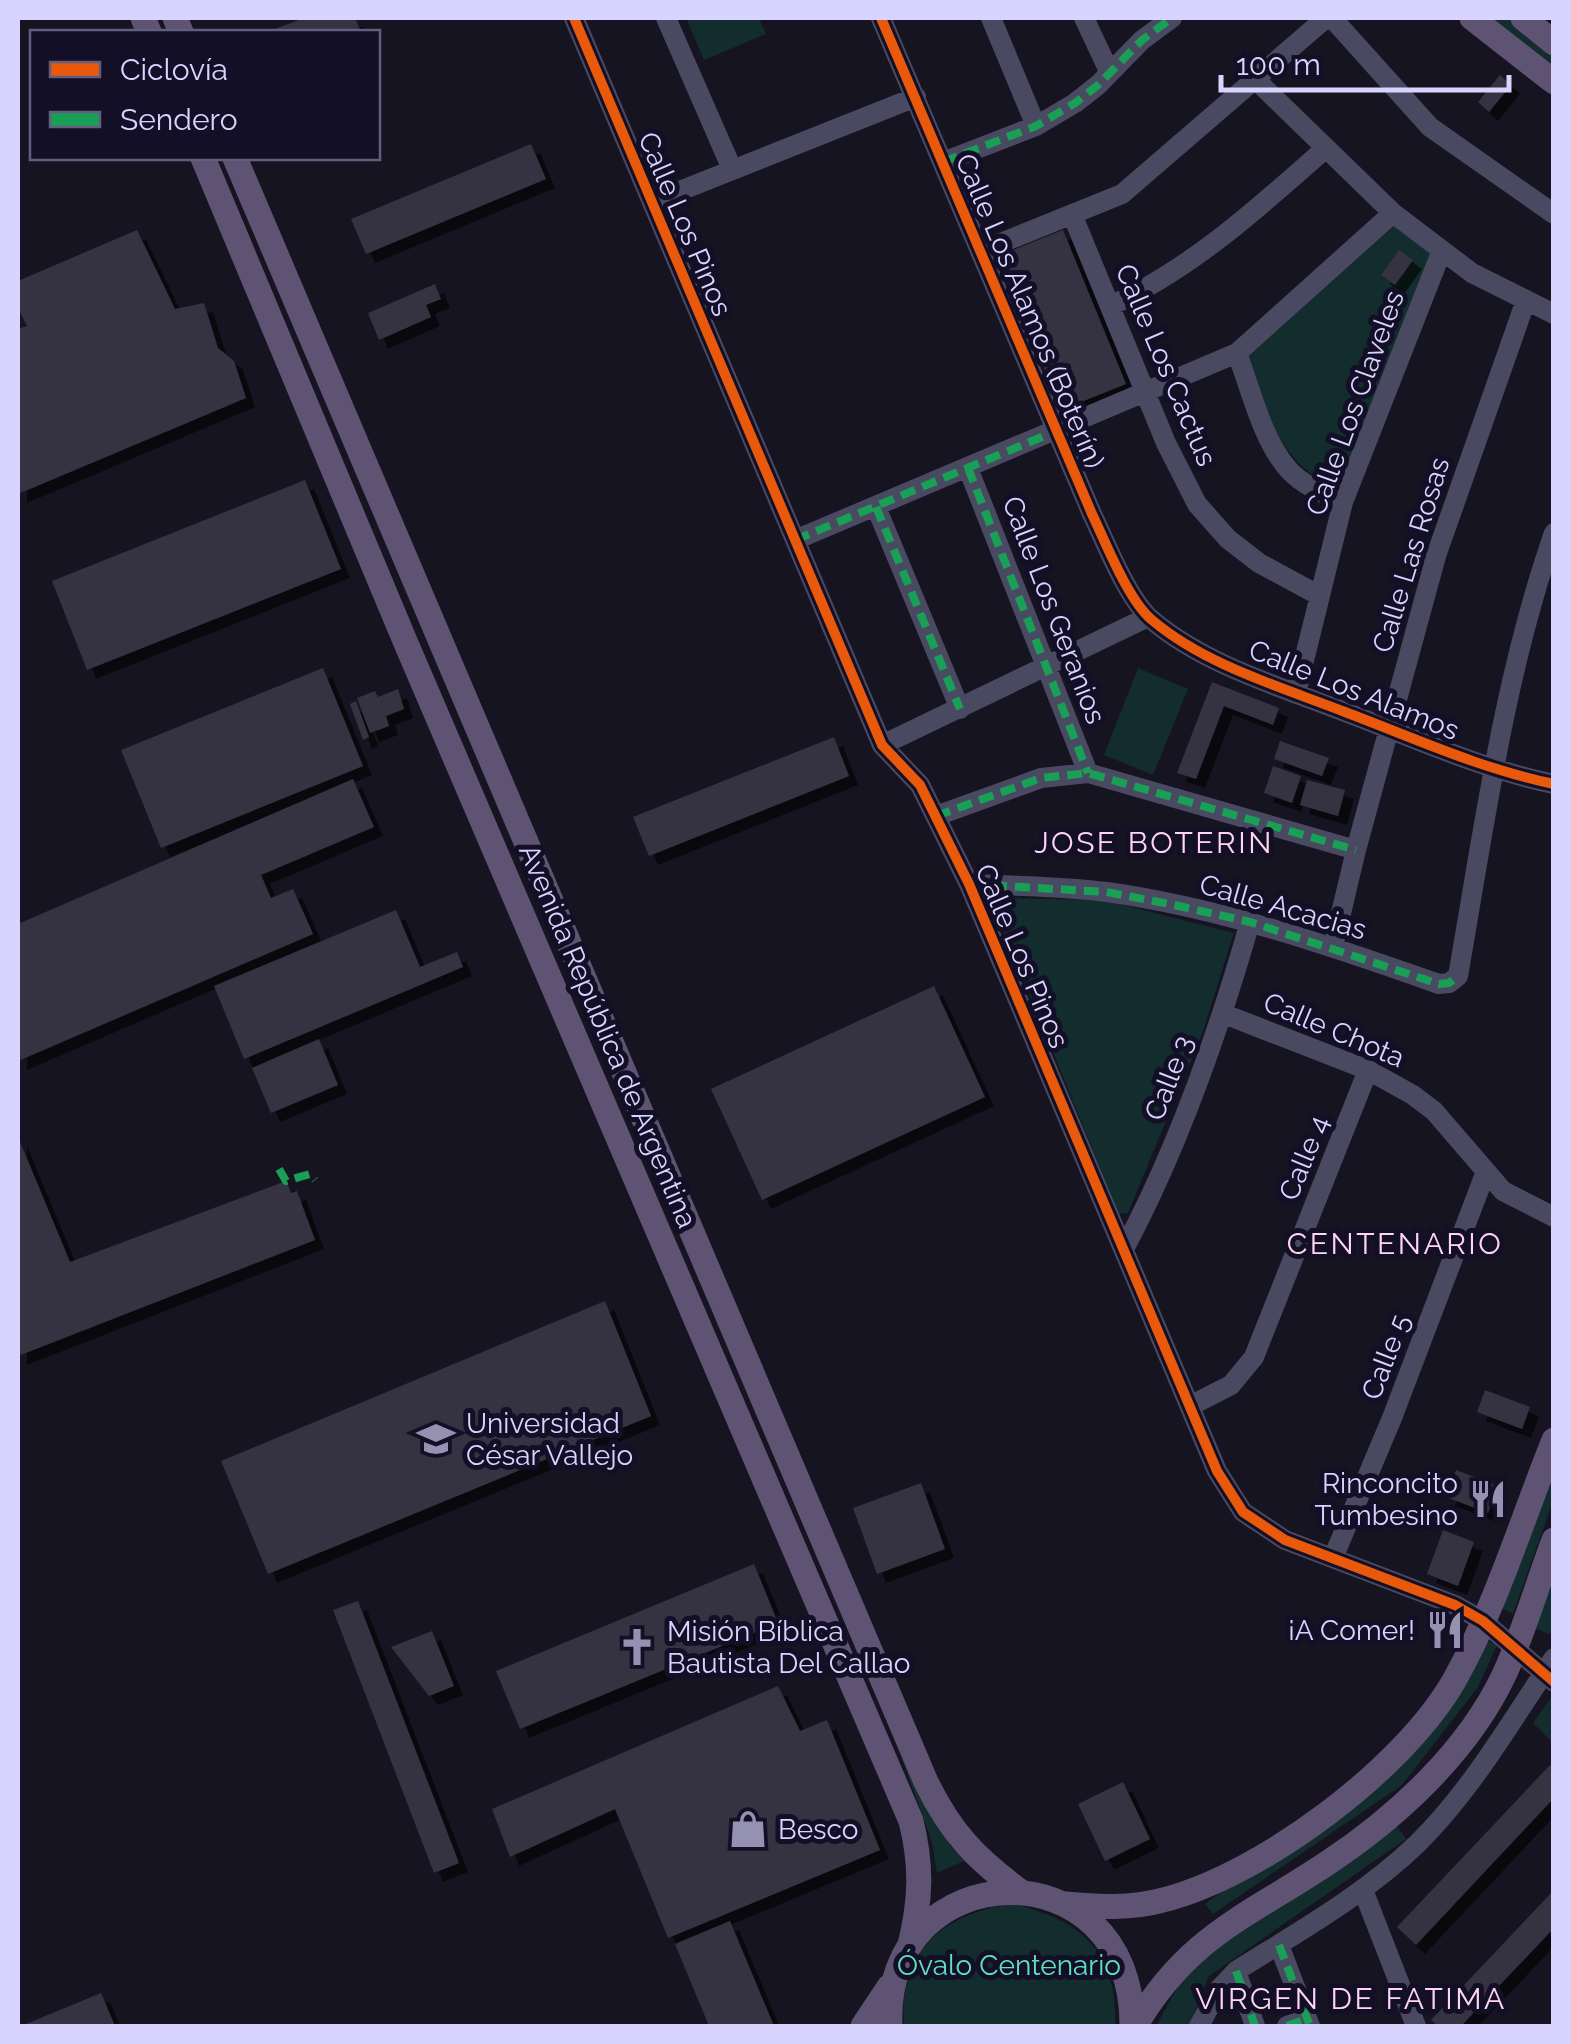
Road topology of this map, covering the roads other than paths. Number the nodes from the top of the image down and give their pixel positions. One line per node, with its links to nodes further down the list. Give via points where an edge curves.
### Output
1 (574, 18): 20 (street, Calle Los Pinos)
2 (666, 18): 19 (street)
3 (880, 18): 14 (street, Calle Los Alamos (Boterín))
4 (991, 18): 15 (street)
5 (1084, 18): 11 (street)
6 (1172, 18): 11 (street)
7 (1329, 18): 12 (street); 23 (street, via 1430,128)
8 (1472, 18): 13 (main road)
9 (1523, 18): 10 (main road)
10 (1554, 44)
11 (1109, 71): 15 (street)
12 (1255, 78): 16 (street); 22 (street, via 1122,194)
13 (1554, 82)
14 (916, 97): 18 (street, Calle Los Alamos (Boterín)); 19 (street)
15 (1036, 126): 18 (street)
16 (1326, 148): 21 (street); 27 (street, via 1222,239 1156,286)
17 (218, 160): 57 (main road, Avenida República de Argentina); 59 (main road, Avenida República de Argentina, via 405,641)
18 (943, 162): 25 (street, Calle Los Alamos (Boterín))
19 (732, 169): 20 (street)
20 (652, 202): 36 (street, Calle Los Pinos)
21 (1393, 213): 24 (street); 29 (street)
22 (1072, 214): 25 (street); 27 (street, Calle Los Cactus)
23 (1554, 214)
24 (1442, 250): 26 (street); 33 (street, Calle Los Claveles)
25 (981, 251): 31 (street, Calle Los Alamos (Boterín))
26 (1526, 300): 28 (street); 42 (street, Calle Las Rosas, via 1436,556)
27 (1110, 306): 30 (street, Calle Los Cactus)
28 (1554, 314)
29 (1236, 353): 30 (street); 33 (street, via 1289,470)
30 (1145, 392): 31 (street); 37 (street, Calle Los Cactus, via 1197,504 1259,563)
31 (1056, 431): 32 (street); 38 (street, Calle Los Alamos (Boterín), via 1118,568)
32 (968, 468): 34 (street); 39 (street, Calle Los Geranios)
33 (1343, 502): 37 (street, Calle Los Claveles)
34 (876, 507): 36 (street); 41 (street)
35 (1554, 533): 44 (street, via 1532,595)
36 (795, 540): 43 (street, Calle Los Pinos)
37 (1320, 596): 40 (street, Calle Los Claveles)
38 (1148, 617): 39 (street); 40 (street, Calle Los Alamos, via 1211,657)
39 (1047, 668): 41 (street); 45 (street, Calle Los Geranios)
40 (1296, 693): 42 (street, Calle Los Alamos)
41 (960, 709): 43 (street)
42 (1389, 729): 44 (street, Calle Los Alamos); 48 (street, Calle Las Rosas)
43 (882, 745): 47 (street, Calle Los Pinos, via 920,785)
44 (1495, 770): 46 (street, Calle Los Alamos); 51 (street, Calle Acacias, via 1458,976 1439,984)
45 (1088, 773): 47 (street, via 1041,778); 48 (street)
46 (1554, 784)
47 (936, 816): 49 (street, Calle Los Pinos)
48 (1356, 850): 51 (street, Calle Las Rosas)
49 (969, 884): 50 (street, Calle Acacias, via 1106,892); 56 (street, Calle Los Pinos)
50 (1250, 922): 51 (street, Calle Acacias); 52 (street, Calle 3)
51 (1333, 947)
52 (1224, 1014): 53 (street, Calle Chota); 56 (street, Calle 3, via 1154,1192)
53 (1368, 1070): 54 (street, Calle Chota, via 1434,1112); 58 (street, Calle 4, via 1254,1357 1231,1385)
54 (1485, 1174): 55 (street, Calle Chota); 62 (street, Calle 5)
55 (1554, 1217)
56 (1124, 1248): 58 (street, Calle Los Pinos)
57 (766, 1405): 59 (main road); 63 (main road, Avenida República de Argentina)
58 (1190, 1406): 62 (street, Calle Los Pinos, via 1217,1471 1244,1512 1286,1540)
59 (739, 1416): 64 (main road, Avenida República de Argentina)
60 (1553, 1442): 65 (main road)
61 (1554, 1540): 66 (main road)
62 (1334, 1558): 65 (street, Calle Los Pinos)
63 (845, 1589): 64 (main road); 68 (main road, Avenida República de Argentina)
64 (818, 1600): 69 (main road, Avenida República de Argentina)
65 (1483, 1621): 66 (street, Calle Los Pinos); 72 (main road, via 1454,1681 1414,1737 1316,1822 1218,1879 1163,1900)
66 (1515, 1646): 67 (street, Calle Los Pinos); 80 (main road, via 1492,1698 1414,1793 1331,1861 1214,1934 1172,1974)
67 (1550, 1671): 70 (street, via 1456,1799)
68 (907, 1736): 69 (main road); 71 (main road, Avenida República de Argentina, via 950,1826 976,1858)
69 (881, 1747): 73 (main road, Avenida República de Argentina, via 919,1851 920,1905)
70 (1363, 1890): 74 (street); 83 (street)
71 (1021, 1892): 72 (main road); 73 (main road, via 966,1900 925,1926)
72 (1064, 1904): 80 (main road, via 1108,1940 1122,1964)
73 (910, 1945): 76 (main road)
74 (1279, 1945): 75 (street); 77 (street)
75 (1236, 1972): 81 (street); 82 (street)
76 (894, 1978): 78 (main road); 79 (main road)
77 (1301, 2024)
78 (863, 2026)
79 (890, 2026)
80 (1134, 2026)
81 (1199, 2026)
82 (1255, 2026)
83 (1416, 2026)

